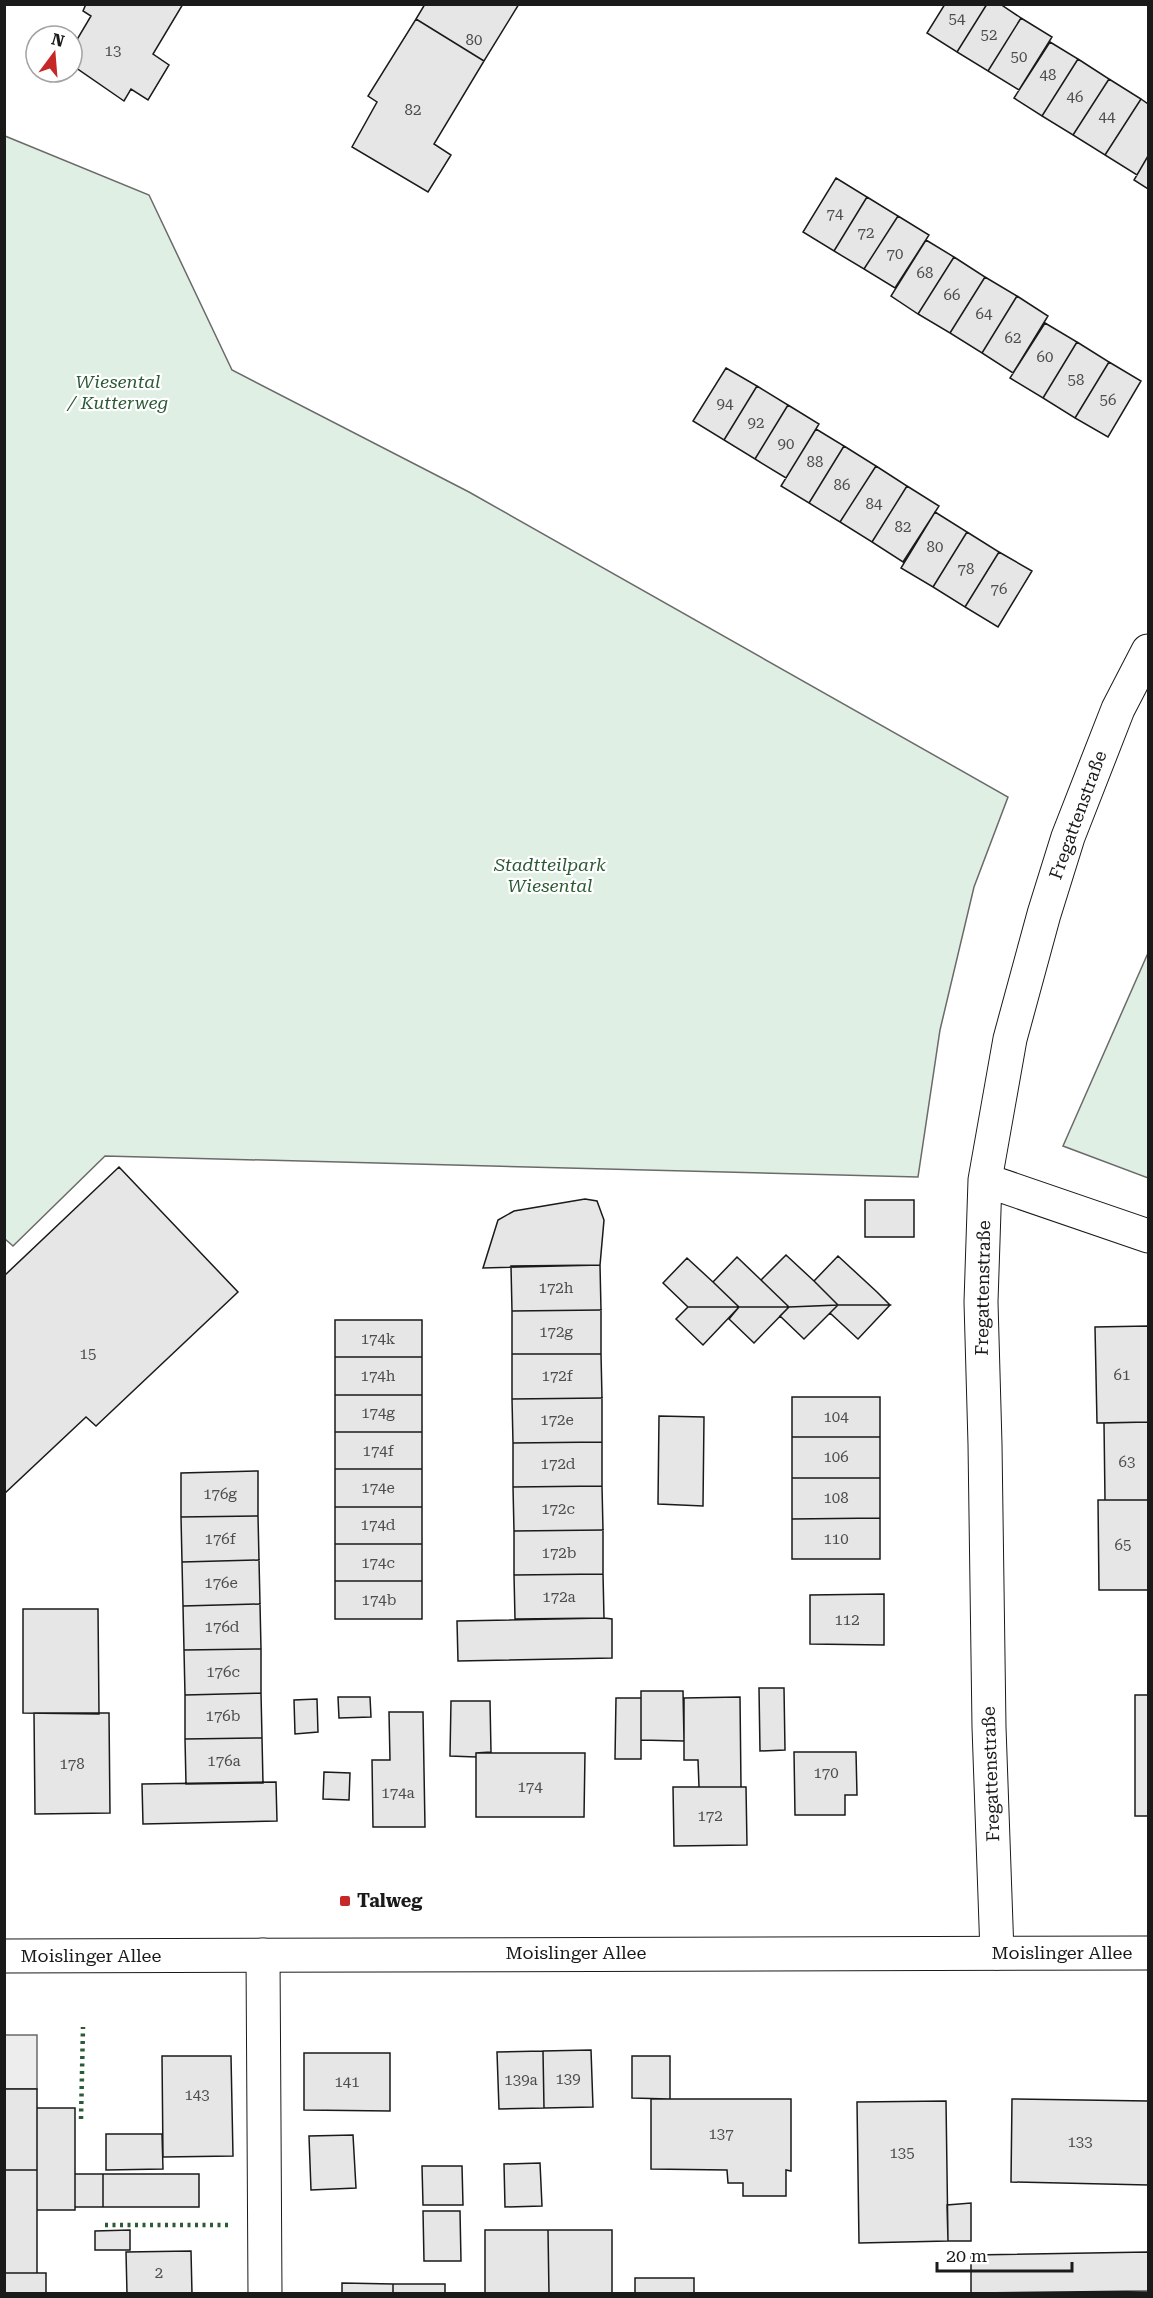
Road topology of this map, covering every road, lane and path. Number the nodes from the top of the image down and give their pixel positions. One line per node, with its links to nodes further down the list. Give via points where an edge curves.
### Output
1 (1149, 651): 2 (street, Fregattenstraße, via 1118,709 1068,837 1044,914 1010,1039)
2 (985, 1180): 3 (street); 4 (street, Fregattenstraße, via 981,1302)
3 (1149, 1236)
4 (997, 1953): 5 (street, Moislinger Allee); 6 (street, Moislinger Allee)
5 (1149, 1953)
6 (263, 1955): 7 (street, Moislinger Allee); 8 (street)
7 (4, 1956)
8 (266, 2294)

